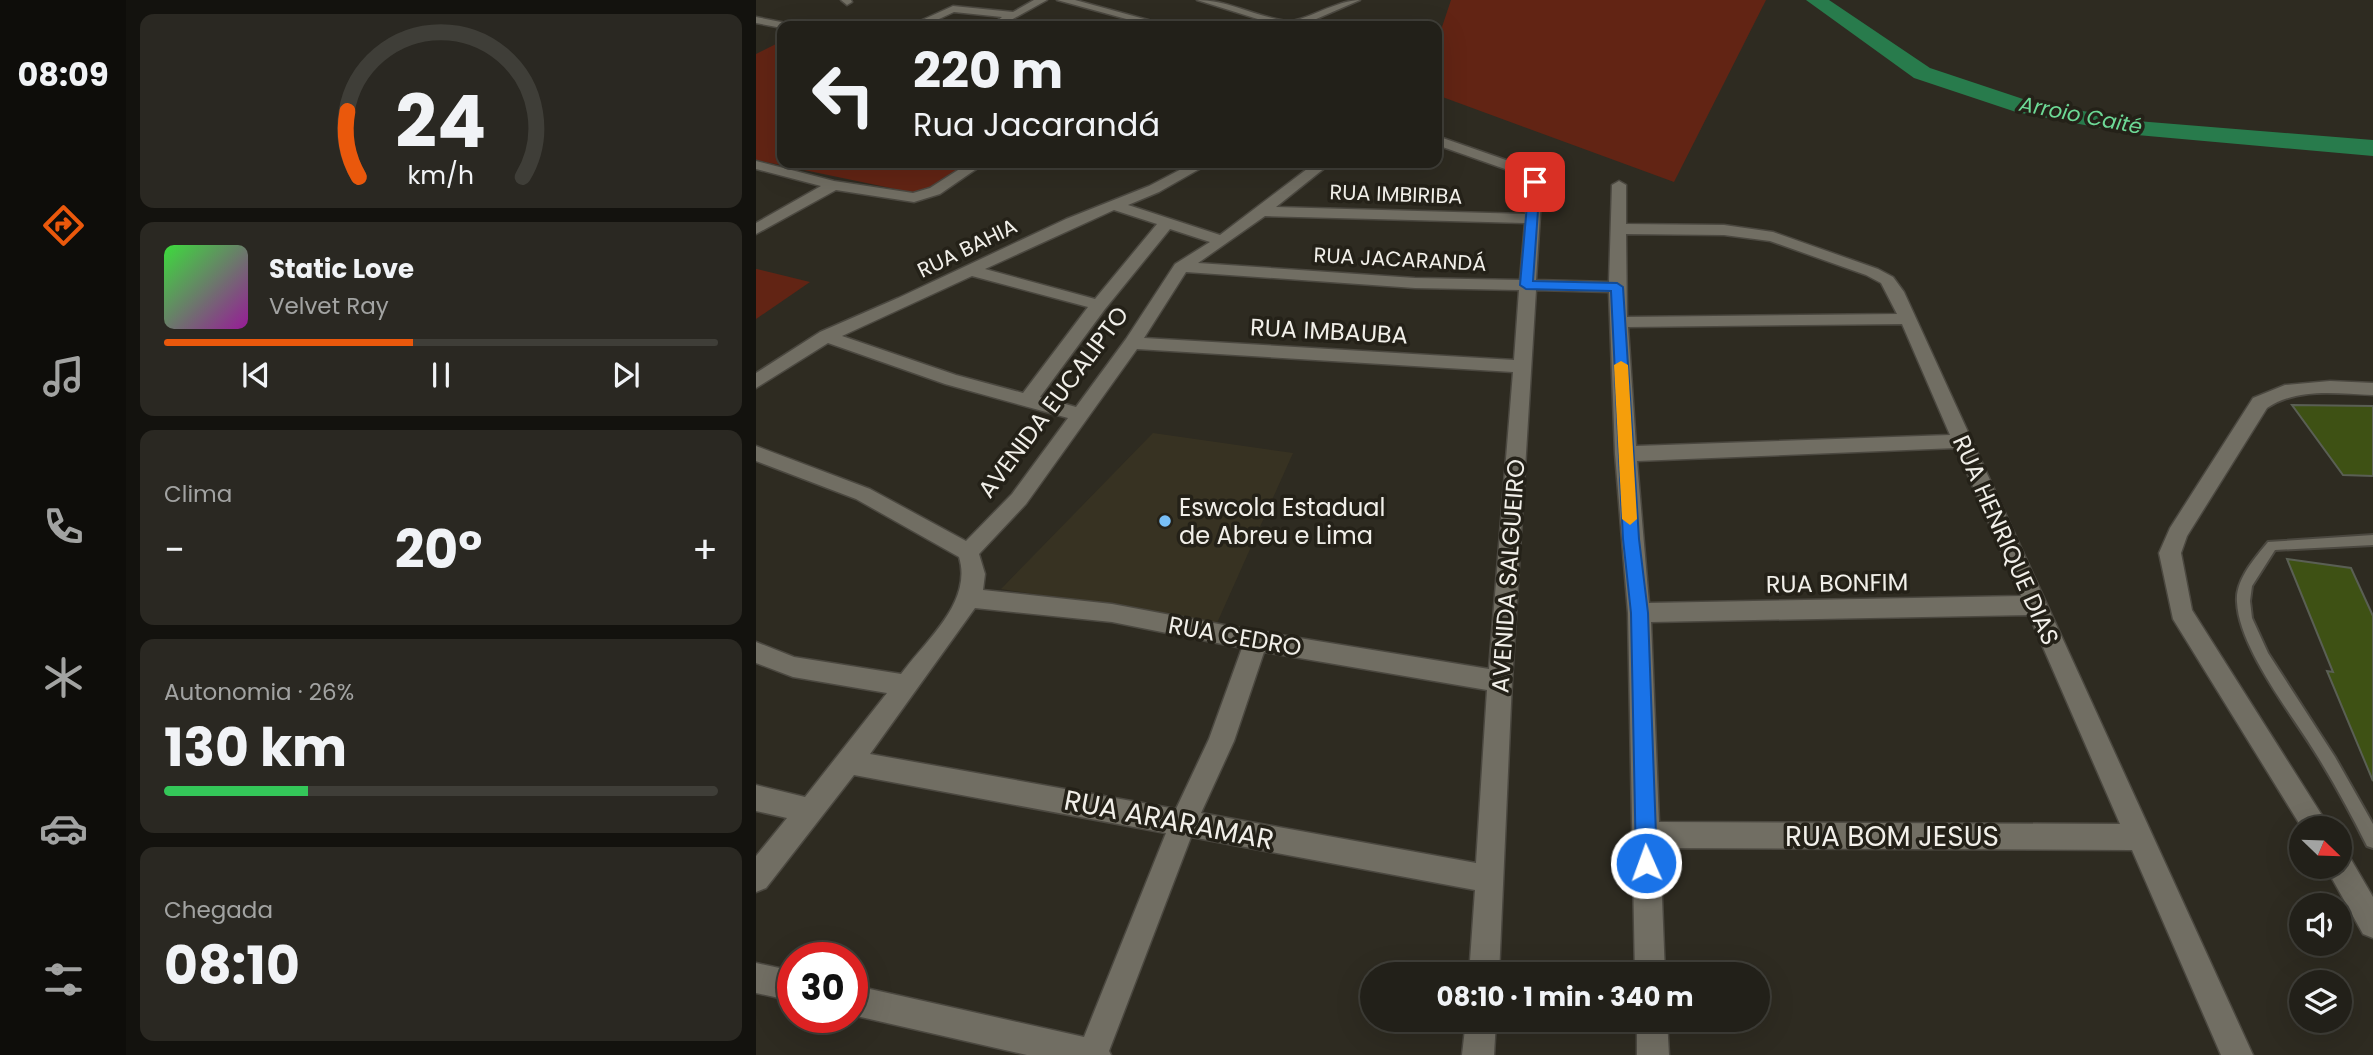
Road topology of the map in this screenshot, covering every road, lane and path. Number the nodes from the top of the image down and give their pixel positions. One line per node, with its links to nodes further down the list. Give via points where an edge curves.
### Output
1 (1042, 0): 5 (street)
2 (1062, 0): 9 (street)
3 (1202, 0): 10 (street)
4 (1355, 0): 11 (street)
5 (1014, 15): 7 (street, via 954,9); 8 (street)
6 (756, 20): 12 (street)
7 (926, 21)
8 (1005, 21)
9 (1144, 21)
10 (1274, 21)
11 (1303, 21)
12 (777, 24)
13 (1442, 142): 15 (street)
14 (1442, 153): 15 (street)
15 (1476, 153): 24 (street, AVENIDA SALGUEIRO, via 1527,172 1535,182)
16 (756, 165): 20 (street)
17 (970, 168): 20 (street, via 920,197)
18 (1194, 168): 22 (street, RUA BAHIA)
19 (1317, 168): 23 (street, AVENIDA EUCALIPTO)
20 (834, 184): 26 (street)
21 (1619, 186): 27 (street)
22 (1114, 205): 25 (street); 30 (street, RUA BAHIA)
23 (1259, 211): 24 (street, RUA IMBIRIBA); 28 (street, AVENIDA EUCALIPTO)
24 (1532, 219): 31 (street, AVENIDA SALGUEIRO)
25 (1167, 222): 28 (street); 33 (street)
26 (756, 229)
27 (1618, 229): 32 (street); 34 (street, RUA HENRIQUE DIAS, via 1724,230 1773,237 1882,276 1896,292)
28 (1222, 242): 29 (street, AVENIDA EUCALIPTO)
29 (1181, 267): 31 (street, RUA JACARANDÁ, via 1415,283); 37 (street, AVENIDA EUCALIPTO)
30 (969, 270): 33 (street); 36 (street, RUA BAHIA)
31 (1526, 285): 32 (street, RUA JACARANDÁ); 38 (street, AVENIDA SALGUEIRO)
32 (1617, 287): 35 (street)
33 (1099, 305): 41 (street)
34 (1906, 319): 35 (street); 43 (street, RUA HENRIQUE DIAS)
35 (1619, 322): 45 (street)
36 (826, 336): 39 (street, RUA BAHIA); 41 (street)
37 (1132, 343): 38 (street, RUA IMBAUBA); 42 (street, AVENIDA EUCALIPTO)
38 (1523, 367): 53 (street, AVENIDA SALGUEIRO)
39 (756, 382)
40 (2373, 389): 58 (street, via 2299,389 2260,403 2177,534 2170,553 2181,612)
41 (1027, 401): 42 (street)
42 (1079, 414): 47 (street, AVENIDA EUCALIPTO, via 1019,499)
43 (1962, 441): 45 (street); 49 (street, RUA HENRIQUE DIAS)
44 (756, 453): 47 (street, via 863,494)
45 (1625, 454): 50 (street)
46 (2373, 540): 62 (lane, via 2272,545 2254,571 2243,599 2246,623 2260,650)
47 (968, 552): 48 (street, via 975,581)
48 (969, 598): 51 (street, RUA CEDRO, via 1112,614); 54 (street)
49 (2036, 605): 50 (street, RUA BONFIM); 61 (street, RUA HENRIQUE DIAS)
50 (1639, 613): 60 (street)
51 (1256, 641): 53 (street, RUA CEDRO); 59 (street, via 1221,741)
52 (756, 652): 54 (street, via 793,667)
53 (1500, 681): 64 (street, AVENIDA SALGUEIRO)
54 (906, 685): 55 (street)
55 (849, 762): 57 (street); 59 (street, RUA ARARAMAR)
56 (756, 798): 57 (street)
57 (811, 811): 63 (street)
58 (2309, 816)
59 (1184, 821): 64 (street, RUA ARARAMAR); 74 (street)
60 (1645, 835): 61 (street, RUA BOM JESUS); 68 (street)
61 (2139, 837): 77 (street, RUA HENRIQUE DIAS)
62 (2373, 840)
63 (756, 878)
64 (1490, 879): 67 (street, AVENIDA SALGUEIRO)
65 (2347, 879): 66 (street)
66 (2373, 924)
67 (1485, 962)
68 (1650, 962)
69 (756, 978): 70 (street)
70 (777, 983)
71 (868, 1004): 74 (street)
72 (1480, 1032): 75 (street)
73 (1652, 1032): 76 (street)
74 (1093, 1055)
75 (1478, 1055)
76 (1653, 1055)
77 (2237, 1055)

